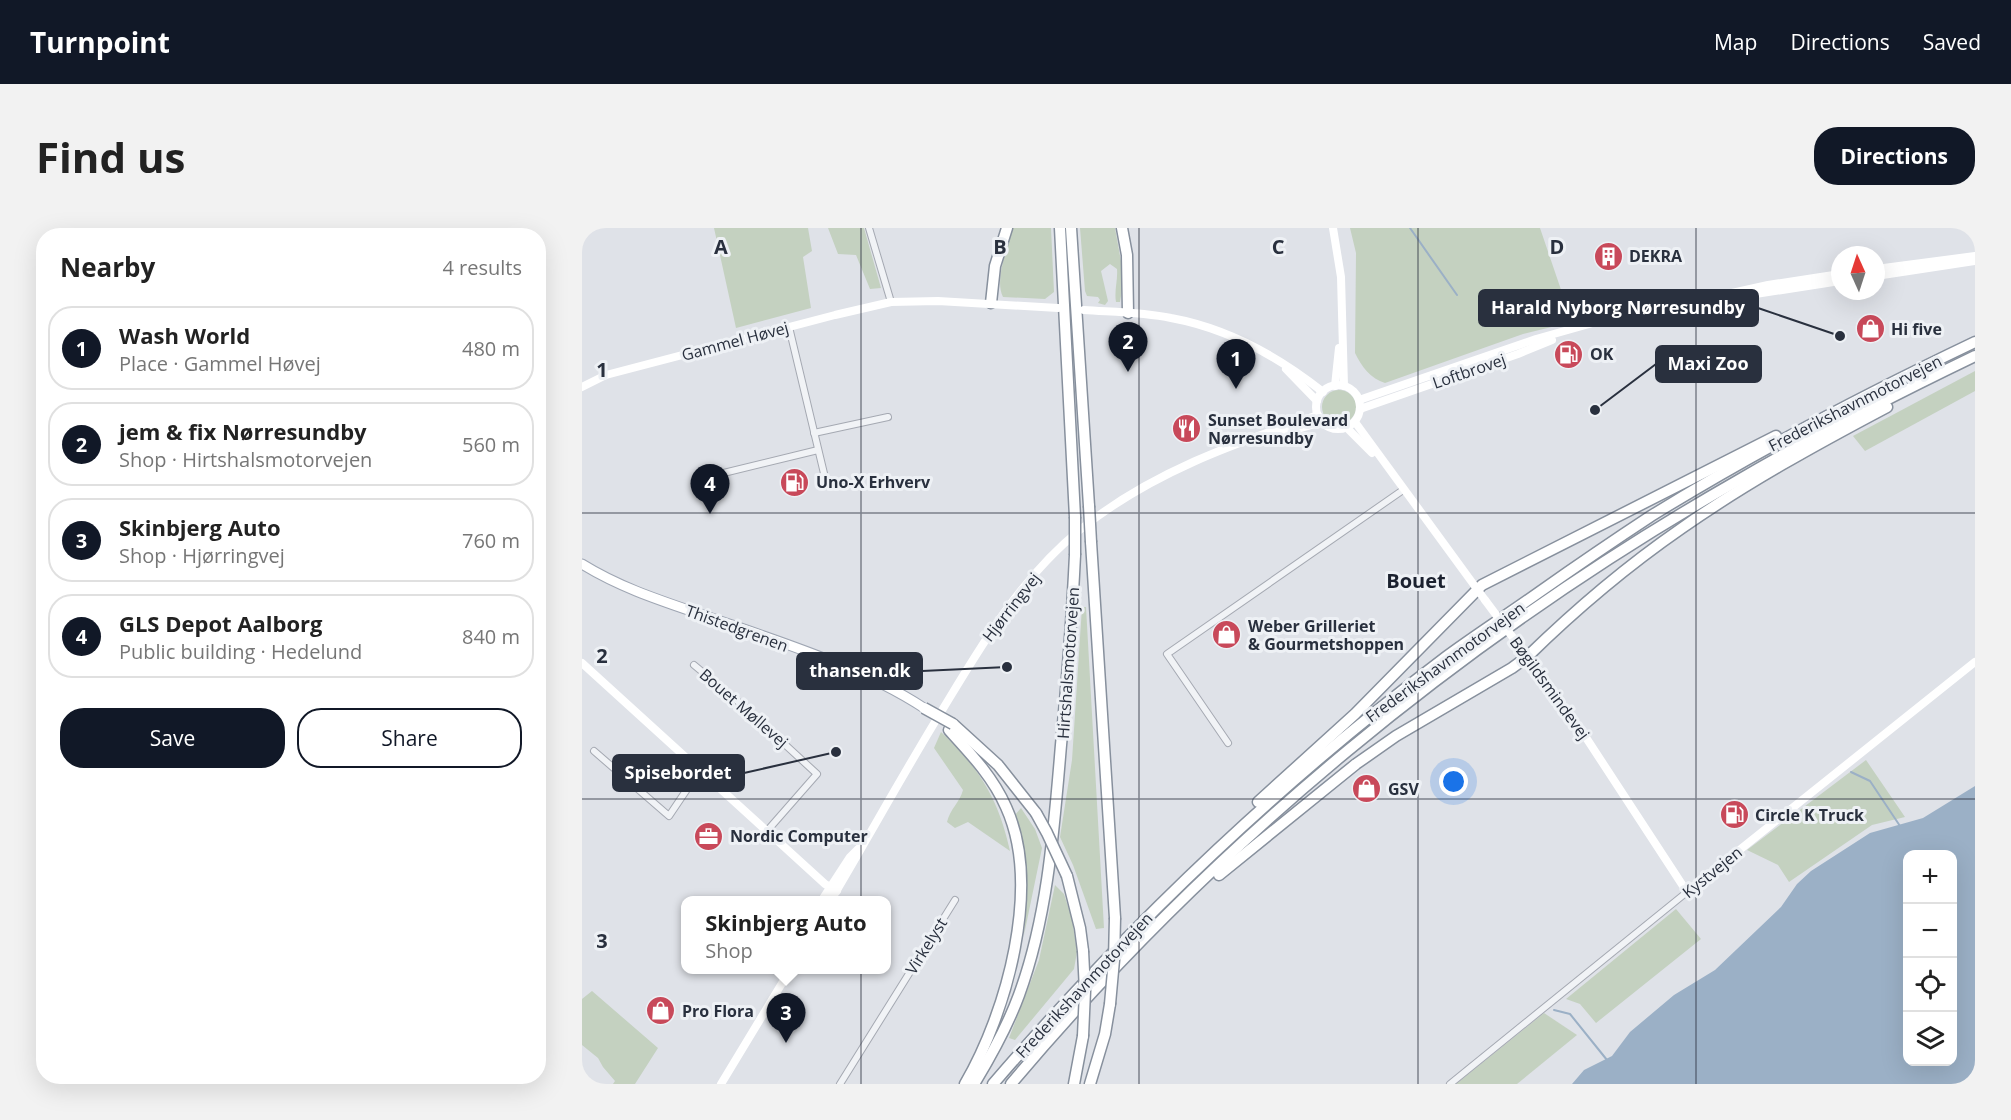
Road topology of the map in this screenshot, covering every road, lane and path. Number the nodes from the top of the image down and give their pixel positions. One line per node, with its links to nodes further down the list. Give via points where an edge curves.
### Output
1 (869, 228): 14 (street)
2 (1007, 228): 15 (highway, via 995,266)
3 (1060, 228): 63 (highway, Hirtshalsmotorvejen, bridge, via 1076,517 1070,649 1046,886 1031,957 1019,997)
4 (1071, 228): 67 (highway, Hirtshalsmotorvejen, bridge, via 1114,918 1110,1004)
5 (1122, 228): 18 (highway, via 1127,255)
6 (1333, 228): 25 (street, via 1341,277)
7 (1975, 256): 9 (street)
8 (1975, 261): 11 (street)
9 (1885, 267)
10 (1831, 275): 13 (street, Loftbrovej, via 1768,285)
11 (1885, 275)
12 (1831, 282): 13 (street, Loftbrovej)
13 (1715, 299): 29 (street, Loftbrovej, via 1630,313 1526,343)
14 (891, 302): 15 (street, Gammel Høvej); 19 (street, Gammel Høvej)
15 (991, 303): 16 (street, Gammel Høvej)
16 (1058, 308)
17 (1084, 310): 18 (street)
18 (1128, 313): 23 (street, via 1207,327)
19 (789, 327): 26 (street, Gammel Høvej, via 606,375); 34 (street)
20 (1975, 342): 24 (highway, Frederikshavnmotorvejen)
21 (1975, 356): 58 (highway, Frederikshavnmotorvejen, via 1736,481 1520,619 1359,742 1241,845)
22 (1975, 361): 42 (highway, via 1797,457 1683,527 1611,582)
23 (1280, 362): 27 (street); 28 (street)
24 (1904, 376): 41 (highway, via 1697,475); 57 (highway, Frederikshavnmotorvejen, via 1784,438 1683,497 1448,656 1307,769)
25 (1340, 386): 27 (street); 29 (street, via 1353,391)
26 (582, 387)
27 (1323, 392): 28 (street)
28 (1317, 401): 31 (street)
29 (1360, 404): 32 (street)
30 (888, 417): 34 (street)
31 (1320, 419): 33 (street, via 1334,429); 52 (street, Hjørringvej, via 1179,469 1129,496 1083,528 1042,567 988,634)
32 (1355, 422): 33 (street); 36 (street, Bøgildsmindevej)
33 (1347, 428): 36 (street, Bøgildsmindevej)
34 (814, 433): 35 (street)
35 (818, 450): 37 (street); 38 (street)
36 (1385, 465): 39 (street, Bøgildsmindevej)
37 (699, 479)
38 (827, 486)
39 (1404, 490): 41 (street, Bøgildsmindevej); 48 (street, via 1167,654)
40 (582, 564): 46 (main road, Thistedgrenen, via 637,592 867,677)
41 (1477, 589): 42 (street, Bøgildsmindevej, bridge); 57 (highway, via 1355,714 1202,855)
42 (1527, 657): 53 (street, Bøgildsmindevej, via 1585,735); 58 (highway, via 1356,764)
43 (1975, 662): 53 (street, Kystvejen)
44 (582, 663): 50 (street)
45 (694, 665): 51 (street, Bouet Møllevej, via 817,774)
46 (922, 706): 47 (highway, bridge)
47 (951, 727): 62 (highway, via 1007,808 1020,860 1015,947 1007,982 993,1026); 66 (highway, bridge, via 998,765 1036,813 1067,876 1080,928 1085,991 1083,1036)
48 (1228, 743)
49 (594, 751): 50 (street, via 669,816)
50 (699, 770): 51 (street)
51 (767, 831): 52 (street)
52 (833, 889): 54 (street, Hjørringvej); 55 (street, Hjørringvej)
53 (1687, 892): 68 (street, Kystvejen)
54 (826, 896)
55 (832, 896)
56 (955, 900): 61 (street, Virkelyst)
57 (1139, 925): 64 (highway, Frederikshavnmotorvejen)
58 (1137, 946): 65 (highway, Frederikshavnmotorvejen)
59 (785, 974): 60 (street)
60 (721, 1084)
61 (840, 1084)
62 (965, 1084)
63 (974, 1084)
64 (993, 1084)
65 (1011, 1084)
66 (1074, 1084)
67 (1090, 1084)
68 (1450, 1084)

